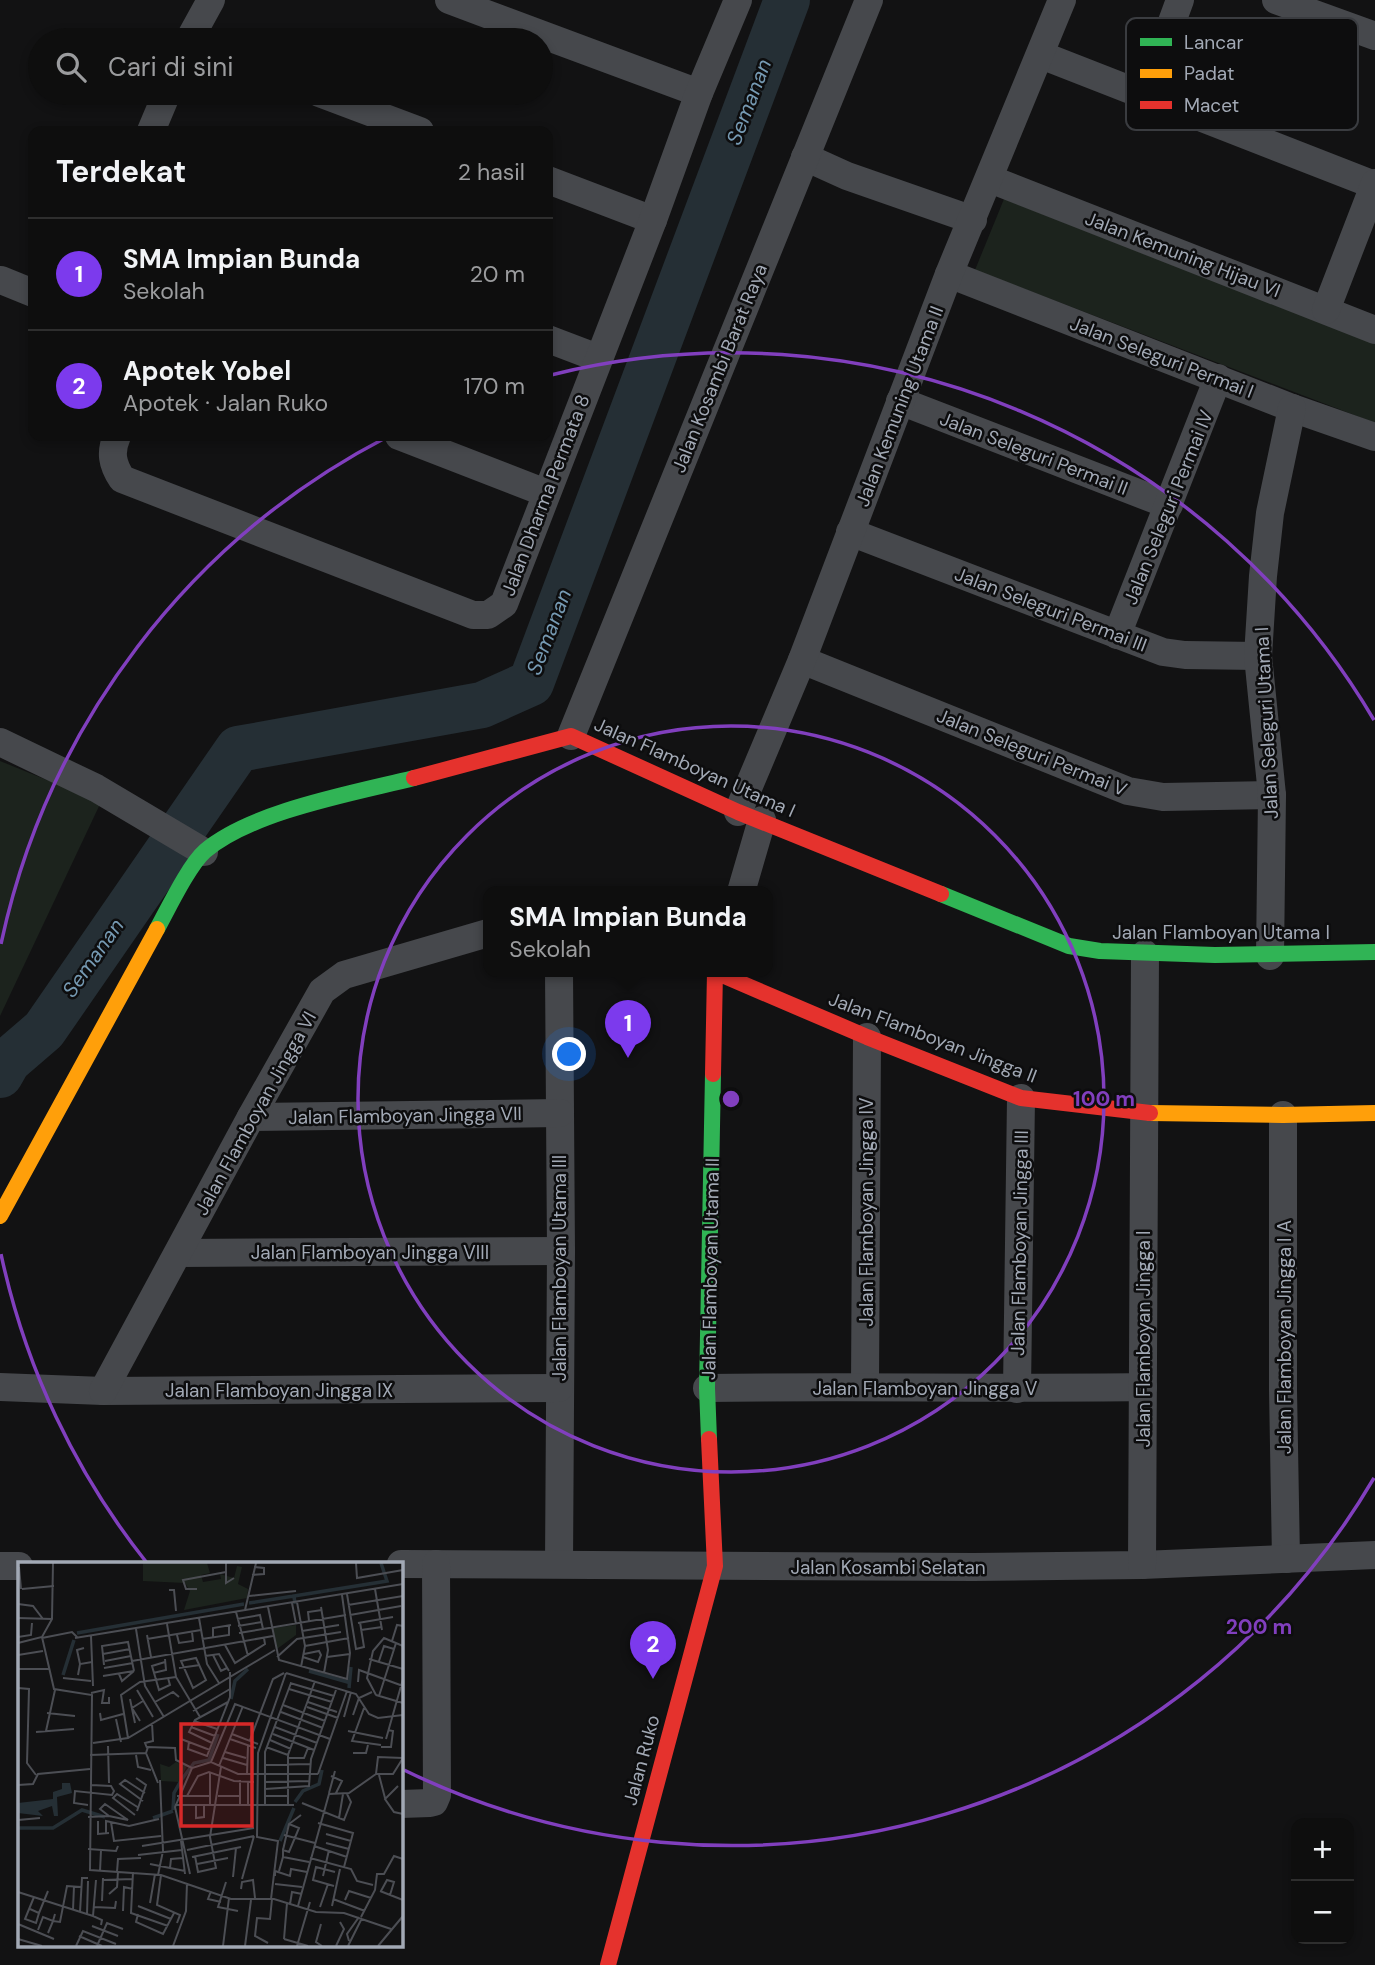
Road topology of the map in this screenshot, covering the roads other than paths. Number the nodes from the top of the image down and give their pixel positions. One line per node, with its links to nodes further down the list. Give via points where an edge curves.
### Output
1 (211, 0): 10 (street)
2 (449, 0): 11 (street)
3 (738, 0): 17 (street, Jalan Dharma Permata 8)
4 (869, 0): 23 (street, Jalan Kosambi Barat Raya)
5 (1062, 0): 15 (street, Jalan Kemuning Utama II)
6 (1180, 0): 8 (street)
7 (1276, 0): 9 (street)
8 (1173, 18)
9 (1326, 18)
10 (196, 28)
11 (524, 28)
12 (1358, 30): 13 (street)
13 (1375, 36)
14 (553, 39): 17 (street)
15 (1041, 55): 16 (street); 24 (street, Jalan Kemuning Utama II)
16 (1126, 88)
17 (699, 93): 27 (street, Jalan Dharma Permata 8)
18 (162, 105): 20 (street)
19 (351, 105): 21 (street)
20 (153, 126)
21 (407, 126)
22 (1235, 130): 26 (street)
23 (804, 157): 28 (street); 48 (street, Jalan Kosambi Barat Raya)
24 (990, 179): 28 (street, Jalan Kemuning Utama II); 32 (street, Jalan Kemuning Hijau VI)
25 (553, 182): 27 (street)
26 (1375, 184): 32 (street)
27 (653, 220): 35 (street, Jalan Dharma Permata 8)
28 (973, 220): 29 (street, Jalan Kemuning Utama II)
29 (949, 274): 36 (street, Jalan Seleguri Permai I); 37 (street, Jalan Kemuning Utama II)
30 (1, 280): 31 (street)
31 (28, 291)
32 (1326, 310): 33 (street, Jalan Kemuning Hijau VI)
33 (1375, 330)
34 (553, 341): 35 (street)
35 (598, 358): 42 (street, Jalan Dharma Permata 8)
36 (1219, 378): 38 (street, Jalan Seleguri Permai I); 43 (street, Jalan Seleguri Permai IV)
37 (900, 401): 43 (street, Jalan Seleguri Permai II); 44 (street, Jalan Kemuning Utama II)
38 (1292, 408): 39 (street, Jalan Seleguri Permai I); 46 (street, Jalan Seleguri Utama I, via 1270,513)
39 (1375, 437)
40 (115, 441): 42 (street, Jalan Dharma Permata 8, via 114,467 122,480 473,615 488,615 504,604)
41 (412, 441): 42 (street)
42 (546, 493)
43 (1168, 505): 45 (street, Jalan Seleguri Permai IV)
44 (850, 532): 45 (street, Jalan Seleguri Permai III); 47 (street, Jalan Kemuning Utama II)
45 (1117, 635): 46 (street, Jalan Seleguri Permai III, via 1163,652)
46 (1258, 656): 50 (street, Jalan Seleguri Utama I)
47 (802, 660): 50 (street, Jalan Seleguri Permai V, via 1128,791 1163,797); 51 (street, Jalan Kemuning Utama II)
48 (570, 736): 51 (street, Jalan Flamboyan Utama I); 52 (street, Jalan Flamboyan Utama I, via 302,807 243,827)
49 (0, 742): 52 (street, via 96,788)
50 (1272, 795): 57 (street, Jalan Seleguri Utama I)
51 (750, 816): 53 (street); 56 (street, Jalan Flamboyan Utama I, via 1069,946)
52 (200, 849): 68 (street, Jalan Flamboyan Utama I)
53 (742, 886)
54 (483, 934): 67 (street, Jalan Flamboyan Jingga VI, via 334,981 322,991)
55 (1375, 952): 57 (street, Jalan Flamboyan Utama I)
56 (1145, 954): 57 (street, Jalan Flamboyan Utama I); 64 (street, Jalan Flamboyan Jingga I)
57 (1270, 956)
58 (559, 977): 63 (street, Jalan Flamboyan Utama III)
59 (715, 977): 75 (street, Jalan Flamboyan Utama II)
60 (727, 977): 61 (street, Jalan Flamboyan Jingga II)
61 (867, 1037): 62 (street, Jalan Flamboyan Jingga II); 71 (street, Jalan Flamboyan Jingga IV)
62 (1021, 1098): 64 (street, Jalan Flamboyan Jingga II); 76 (street, Jalan Flamboyan Jingga III)
63 (560, 1113): 67 (street, Jalan Flamboyan Jingga VII); 69 (street, Jalan Flamboyan Utama III)
64 (1143, 1113): 66 (street); 73 (street, Jalan Flamboyan Jingga I)
65 (1375, 1113): 66 (street)
66 (1283, 1115): 79 (street, Jalan Flamboyan Jingga I A)
67 (251, 1117): 70 (street, Jalan Flamboyan Jingga VI)
68 (0, 1216)
69 (561, 1251): 70 (street, Jalan Flamboyan Jingga VIII); 74 (street, Jalan Flamboyan Utama III)
70 (179, 1253): 77 (street, Jalan Flamboyan Jingga VI)
71 (865, 1386): 75 (street, Jalan Flamboyan Jingga V); 76 (street, Jalan Flamboyan Jingga V)
72 (0, 1387): 77 (street, Jalan Flamboyan Jingga IX)
73 (1143, 1387): 76 (street, Jalan Flamboyan Jingga V); 83 (street, Jalan Flamboyan Jingga I)
74 (559, 1388): 77 (street, Jalan Flamboyan Jingga IX); 82 (street, Jalan Flamboyan Utama III)
75 (707, 1388): 86 (street, Jalan Flamboyan Utama II)
76 (1017, 1389)
77 (103, 1391)
78 (1375, 1555): 79 (street, Jalan Kosambi Selatan)
79 (1286, 1559): 83 (street, Jalan Kosambi Selatan)
80 (402, 1564): 81 (street, Jalan Kosambi Selatan)
81 (436, 1564): 82 (street, Jalan Kosambi Selatan); 87 (street, via 437,1795 430,1803)
82 (559, 1564): 86 (street, Jalan Kosambi Selatan)
83 (1142, 1565): 86 (street, Jalan Kosambi Selatan)
84 (0, 1566): 85 (street)
85 (18, 1566)
86 (715, 1566): 88 (street, Jalan Ruko)
87 (402, 1804)
88 (608, 1965)

